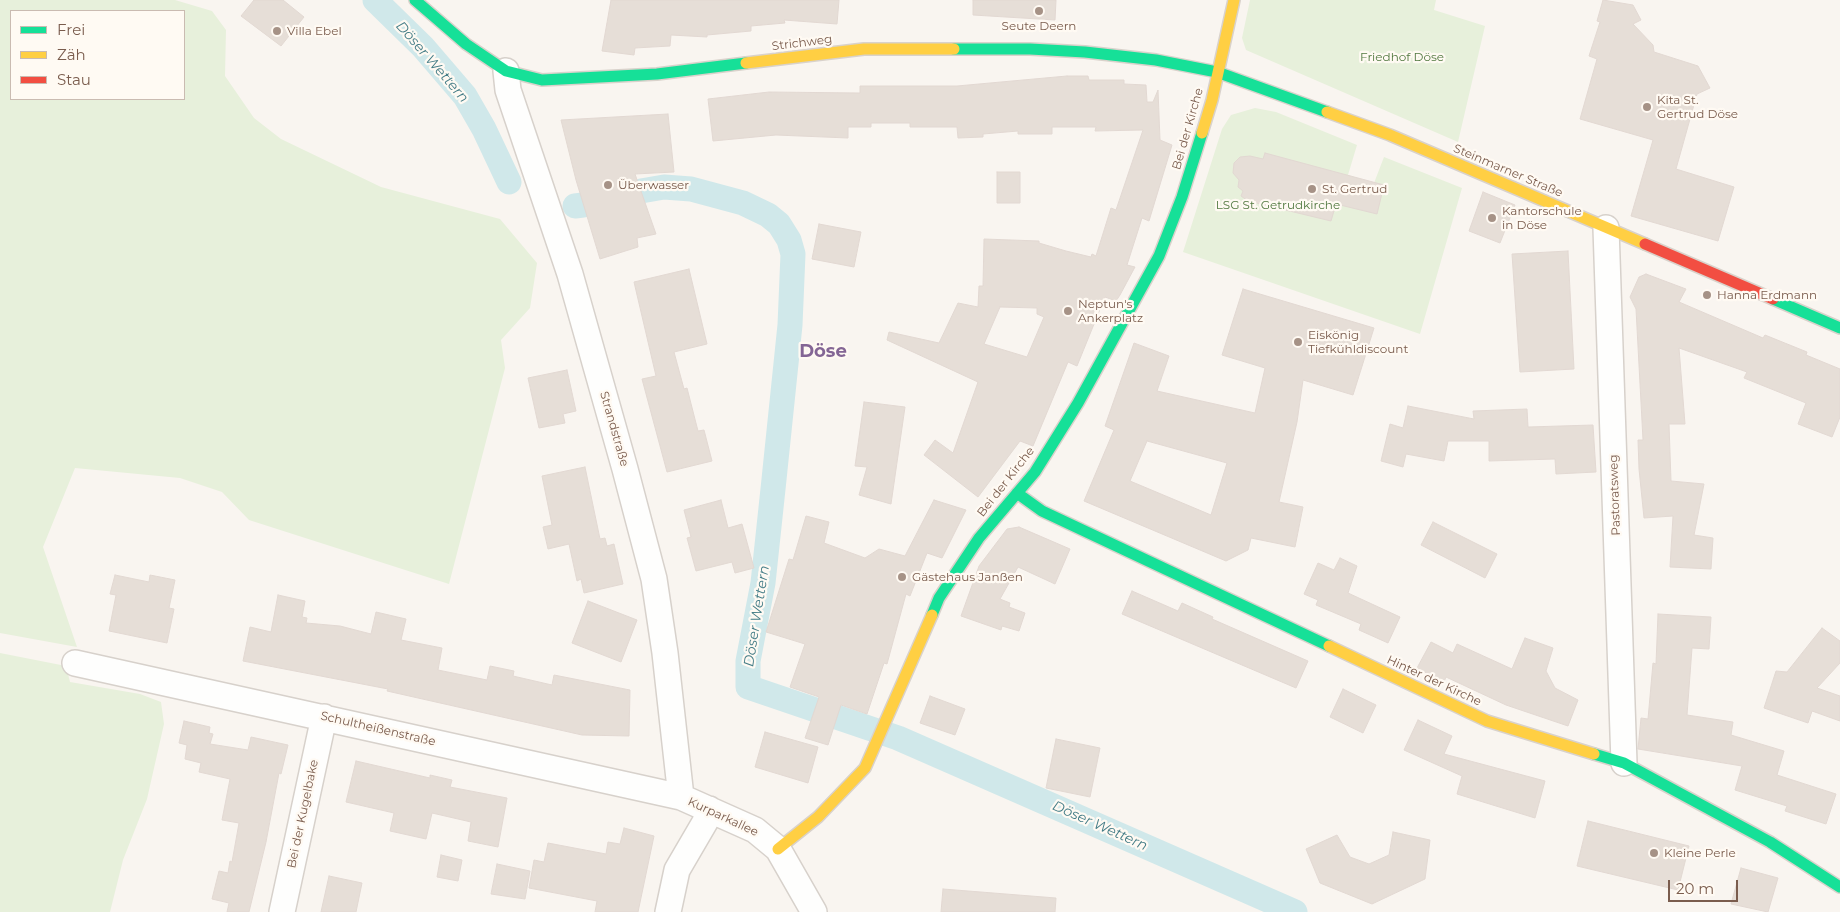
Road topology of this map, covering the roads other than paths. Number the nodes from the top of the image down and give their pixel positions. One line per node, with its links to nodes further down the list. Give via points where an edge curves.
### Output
1 (415, 0): 3 (street, Strichweg, via 466,44)
2 (1234, 0): 4 (street, Bei der Kirche)
3 (506, 71): 4 (street, Strichweg, via 542,80 574,80 657,74 864,49 1030,49 1156,60); 11 (street, Strandstraße, via 508,90 570,274 654,579 666,653)
4 (1217, 72): 5 (street, Steinmarner Straße, via 1390,134); 7 (street, Bei der Kirche, via 1212,100 1182,197 1159,256 1078,403)
5 (1606, 228): 6 (street, Steinmarner Straße); 10 (street, Pastoratsweg)
6 (1840, 328)
7 (1018, 493): 10 (street, Hinter der Kirche, via 1042,511 1487,721); 13 (street, Bei der Kirche, via 979,538 940,598 865,768 818,817)
8 (75, 663): 9 (street, Schultheißenstraße)
9 (324, 716): 11 (street, Schultheißenstraße); 15 (street, Bei der Kugelbake)
10 (1624, 762): 14 (street, Hinter der Kirche, via 1770,842)
11 (681, 797): 12 (street, Kurparkallee)
12 (709, 809): 13 (street, Kurparkallee, via 755,830); 16 (street, via 677,870)
13 (778, 849): 17 (street, Kurparkallee)
14 (1840, 887)
15 (282, 912)
16 (668, 912)
17 (814, 912)

